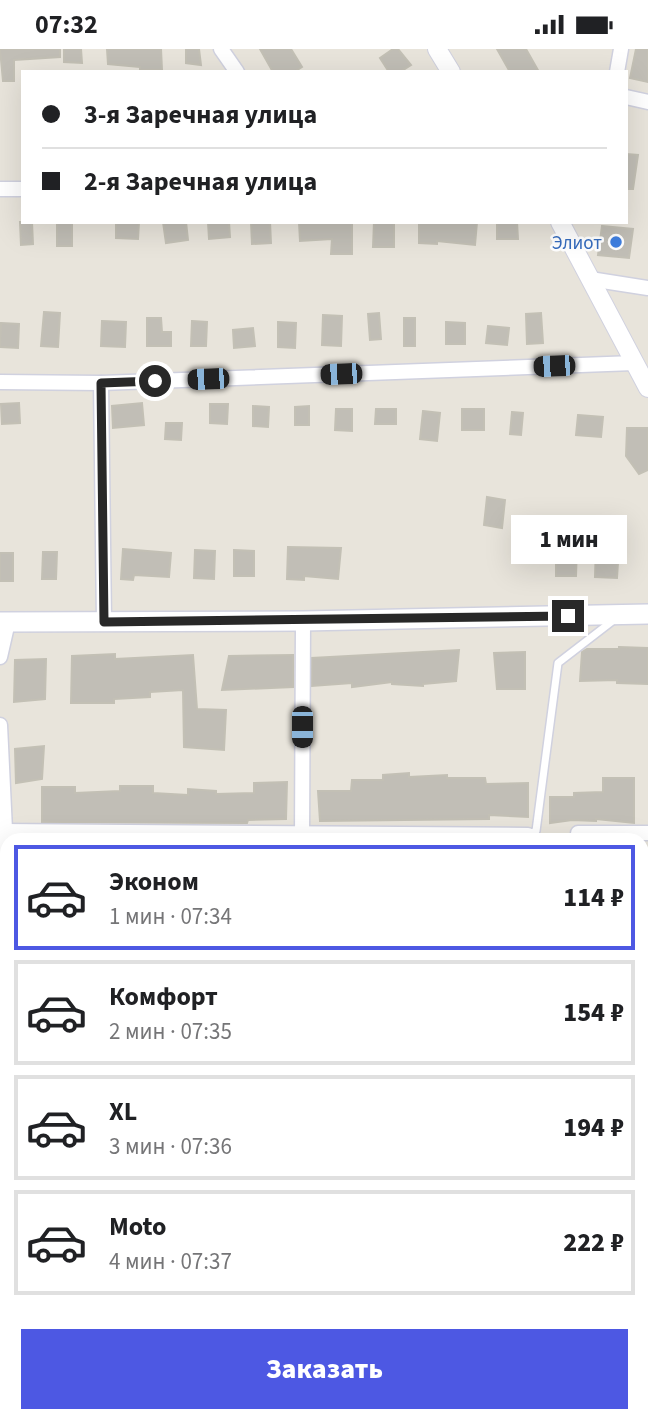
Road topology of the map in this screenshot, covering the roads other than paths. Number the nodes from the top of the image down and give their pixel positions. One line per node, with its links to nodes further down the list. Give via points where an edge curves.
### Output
1 (221, 49): 4 (street)
2 (437, 49): 5 (street)
3 (621, 49): 6 (street)
4 (236, 70)
5 (450, 70)
6 (617, 70)
7 (628, 97): 8 (street)
8 (648, 102)
9 (0, 189): 10 (street)
10 (21, 189)
11 (561, 224): 12 (street)
12 (590, 279): 13 (street); 14 (street)
13 (648, 288)
14 (634, 363): 16 (street); 17 (street)
15 (0, 382): 16 (street)
16 (101, 383): 22 (street)
17 (648, 388)
18 (648, 614): 19 (main road)
19 (621, 615): 20 (main road); 28 (lane, via 558,663 536,831)
20 (303, 621): 22 (main road); 27 (street)
21 (4, 622): 22 (main road); 23 (street)
22 (104, 622)
23 (0, 657)
24 (0, 725): 25 (street)
25 (3, 831): 26 (street)
26 (102, 833)
27 (301, 833)
28 (532, 833)

